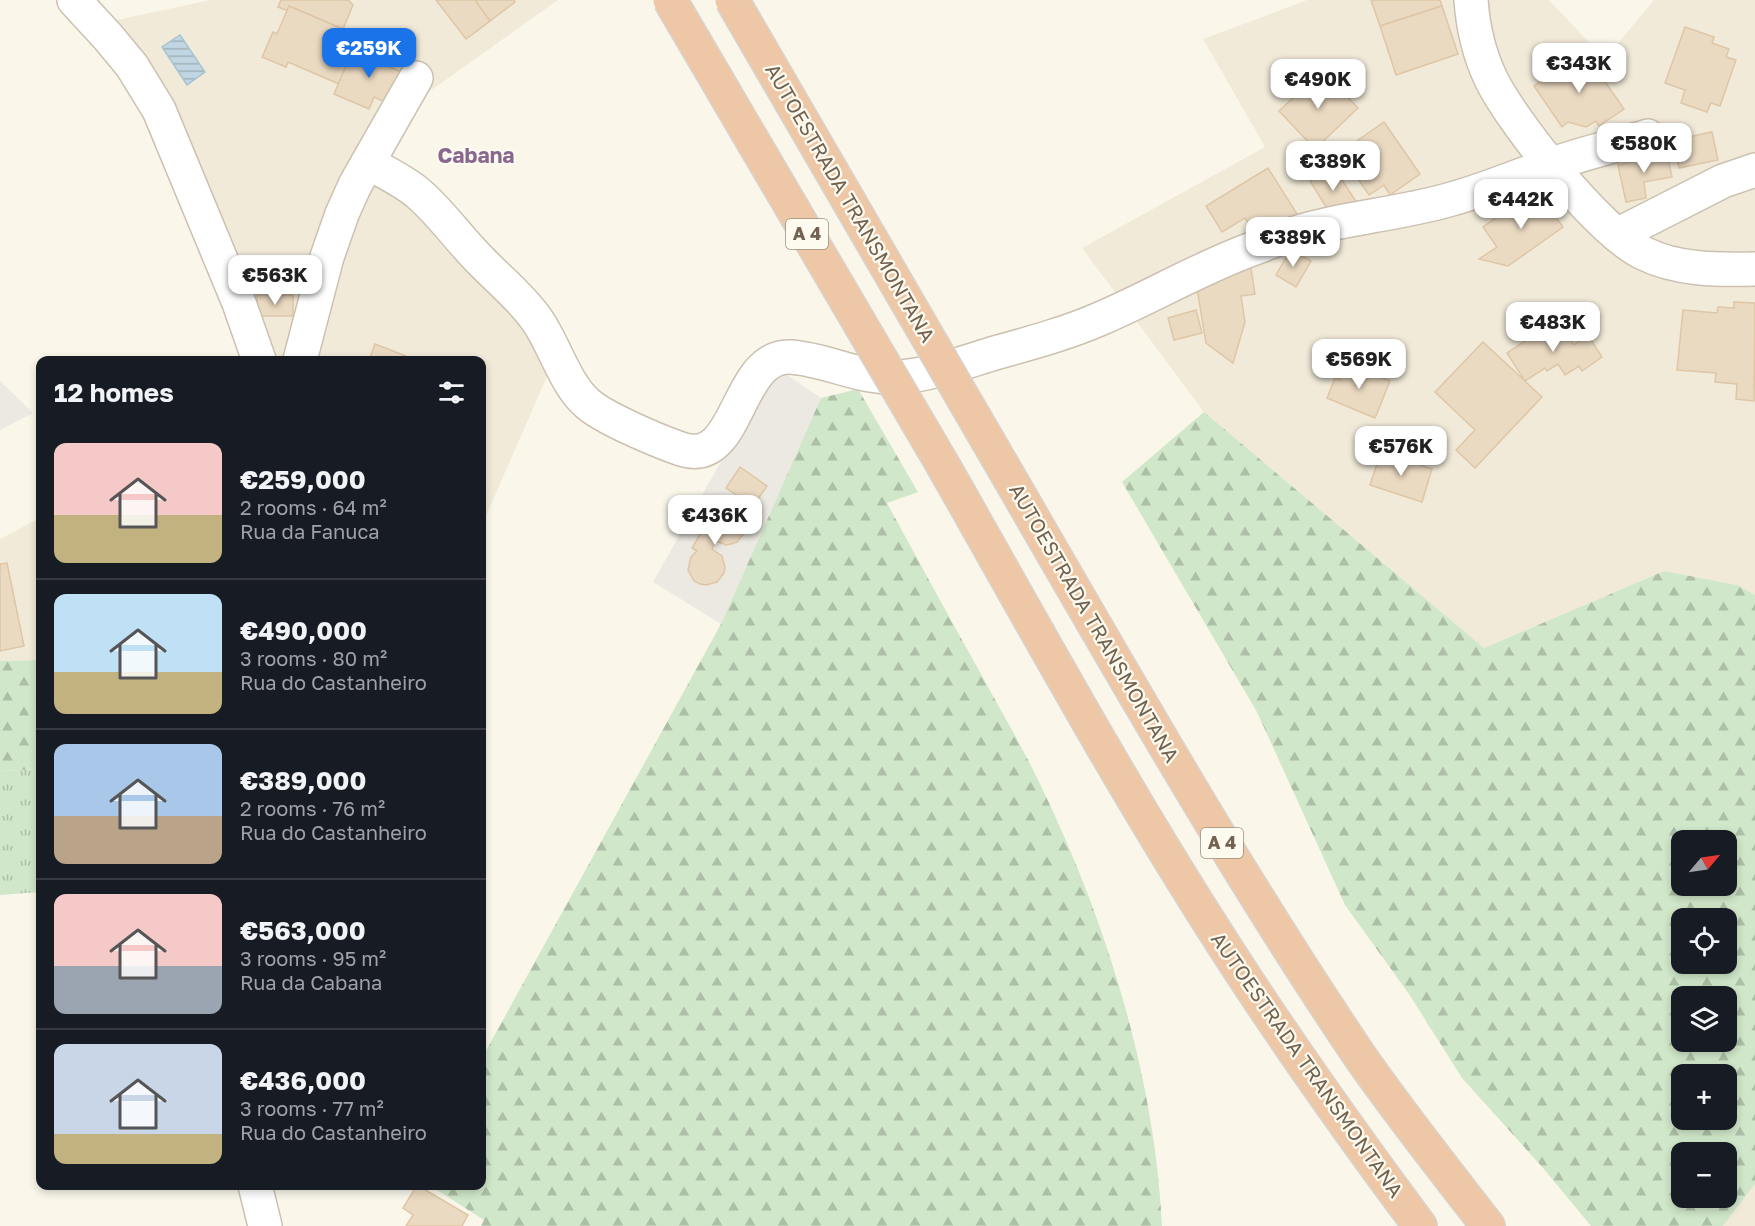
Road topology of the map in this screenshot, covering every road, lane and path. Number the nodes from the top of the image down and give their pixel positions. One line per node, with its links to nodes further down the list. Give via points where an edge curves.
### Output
1 (74, 0): 12 (street, via 120,51 151,96)
2 (670, 0): 16 (highway, AUTOESTRADA TRANSMONTANA / A 4, bridge, via 1210,924 1276,1026)
3 (732, 0): 17 (highway, AUTOESTRADA TRANSMONTANA / A 4, bridge, via 1235,864 1363,1060)
4 (1471, 0): 8 (street, via 1477,39 1491,79)
5 (416, 78): 7 (street)
6 (1648, 136): 8 (street)
7 (368, 163): 8 (street, via 425,200 522,302 547,335 587,404 669,445 694,452 720,438 754,378 774,359 798,358 881,377 929,372 1090,323 1205,267 1290,235 1450,200); 13 (street, via 336,228)
8 (1552, 164): 10 (street)
9 (1755, 170): 10 (street, via 1713,186)
10 (1617, 235): 11 (street, via 1644,254 1673,263)
11 (1755, 268)
12 (258, 356)
13 (301, 356)
14 (256, 1190): 15 (street)
15 (265, 1226)
16 (1420, 1226)
17 (1488, 1226)

